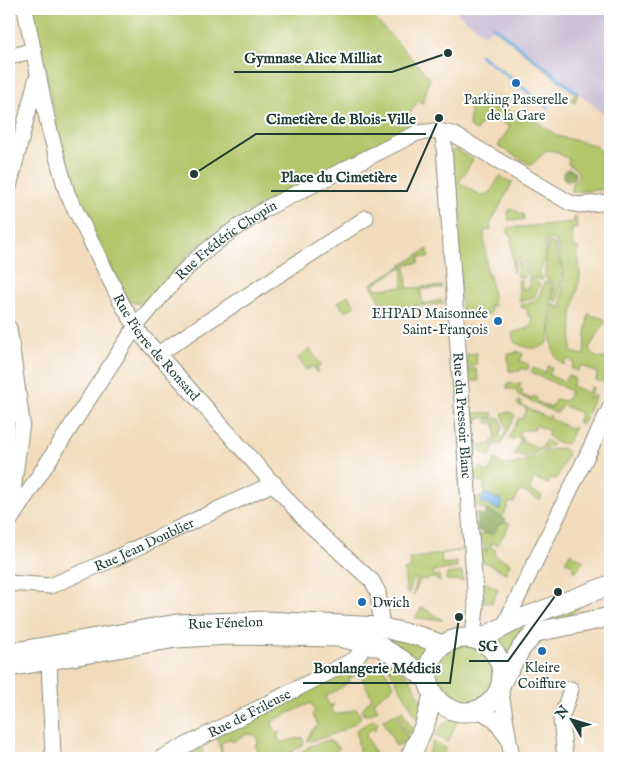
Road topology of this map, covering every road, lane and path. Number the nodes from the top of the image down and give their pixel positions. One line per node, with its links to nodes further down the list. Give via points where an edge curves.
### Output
1 (25, 9): 2 (street, Rue Pierre de Ronsard)
2 (34, 50): 3 (street); 4 (street, Rue Pierre de Ronsard)
3 (9, 57)
4 (37, 66): 5 (street, Rue Pierre de Ronsard); 6 (street)
5 (46, 112): 6 (street, via 34,111); 11 (street, Rue Pierre de Ronsard, via 67,193)
6 (28, 115): 8 (street)
7 (443, 132): 9 (street, via 454,134 570,203); 11 (street, Rue Frédéric Chopin, via 429,131 404,137 267,208 198,257); 25 (street, Rue du Pressoir Blanc, via 476,606)
8 (9, 187)
9 (610, 202)
10 (366, 218): 13 (street)
11 (136, 326): 13 (street, Rue Pierre de Ronsard); 16 (street, Rue Frédéric Chopin)
12 (9, 328): 16 (street, via 22,422)
13 (158, 354): 15 (street, Rue Pierre de Ronsard)
14 (610, 408): 18 (street)
15 (274, 483): 17 (street, Rue Jean Doublier, via 50,586); 24 (street, Rue Pierre de Ronsard, via 308,522 372,581 378,592 381,614)
16 (10, 519)
17 (9, 583)
18 (526, 584): 20 (street); 23 (street)
19 (610, 586): 20 (main road); 22 (main road)
20 (526, 617): 23 (main road)
21 (610, 617): 22 (main road)
22 (569, 624): 30 (main road, via 536,632 528,639)
23 (504, 626): 25 (main road)
24 (373, 635): 26 (main road, Rue Fénelon, via 422,637); 27 (main road, Rue Fénelon, via 266,621 177,624); 28 (main road, Rue Fénelon, via 176,638); 31 (main road, Rue Fénelon); 37 (street, Rue de Frileuse, via 355,659)
25 (475, 639): 26 (main road, via 456,638); 30 (main road, via 489,646 497,656 502,668)
26 (442, 645): 31 (main road, via 430,661)
27 (9, 652)
28 (49, 661): 29 (main road, Rue Fénelon); 36 (street)
29 (9, 667)
30 (501, 684): 33 (main road, via 487,705); 35 (street)
31 (430, 688): 34 (main road, via 439,702); 38 (main road, via 427,718)
32 (571, 689): 41 (street, via 561,718)
33 (478, 710): 34 (main road); 35 (street, via 497,722)
34 (454, 711): 39 (main road, via 438,724)
35 (509, 741): 40 (street)
36 (53, 758)
37 (162, 758)
38 (410, 758)
39 (422, 758)
40 (512, 758)
41 (564, 758)

